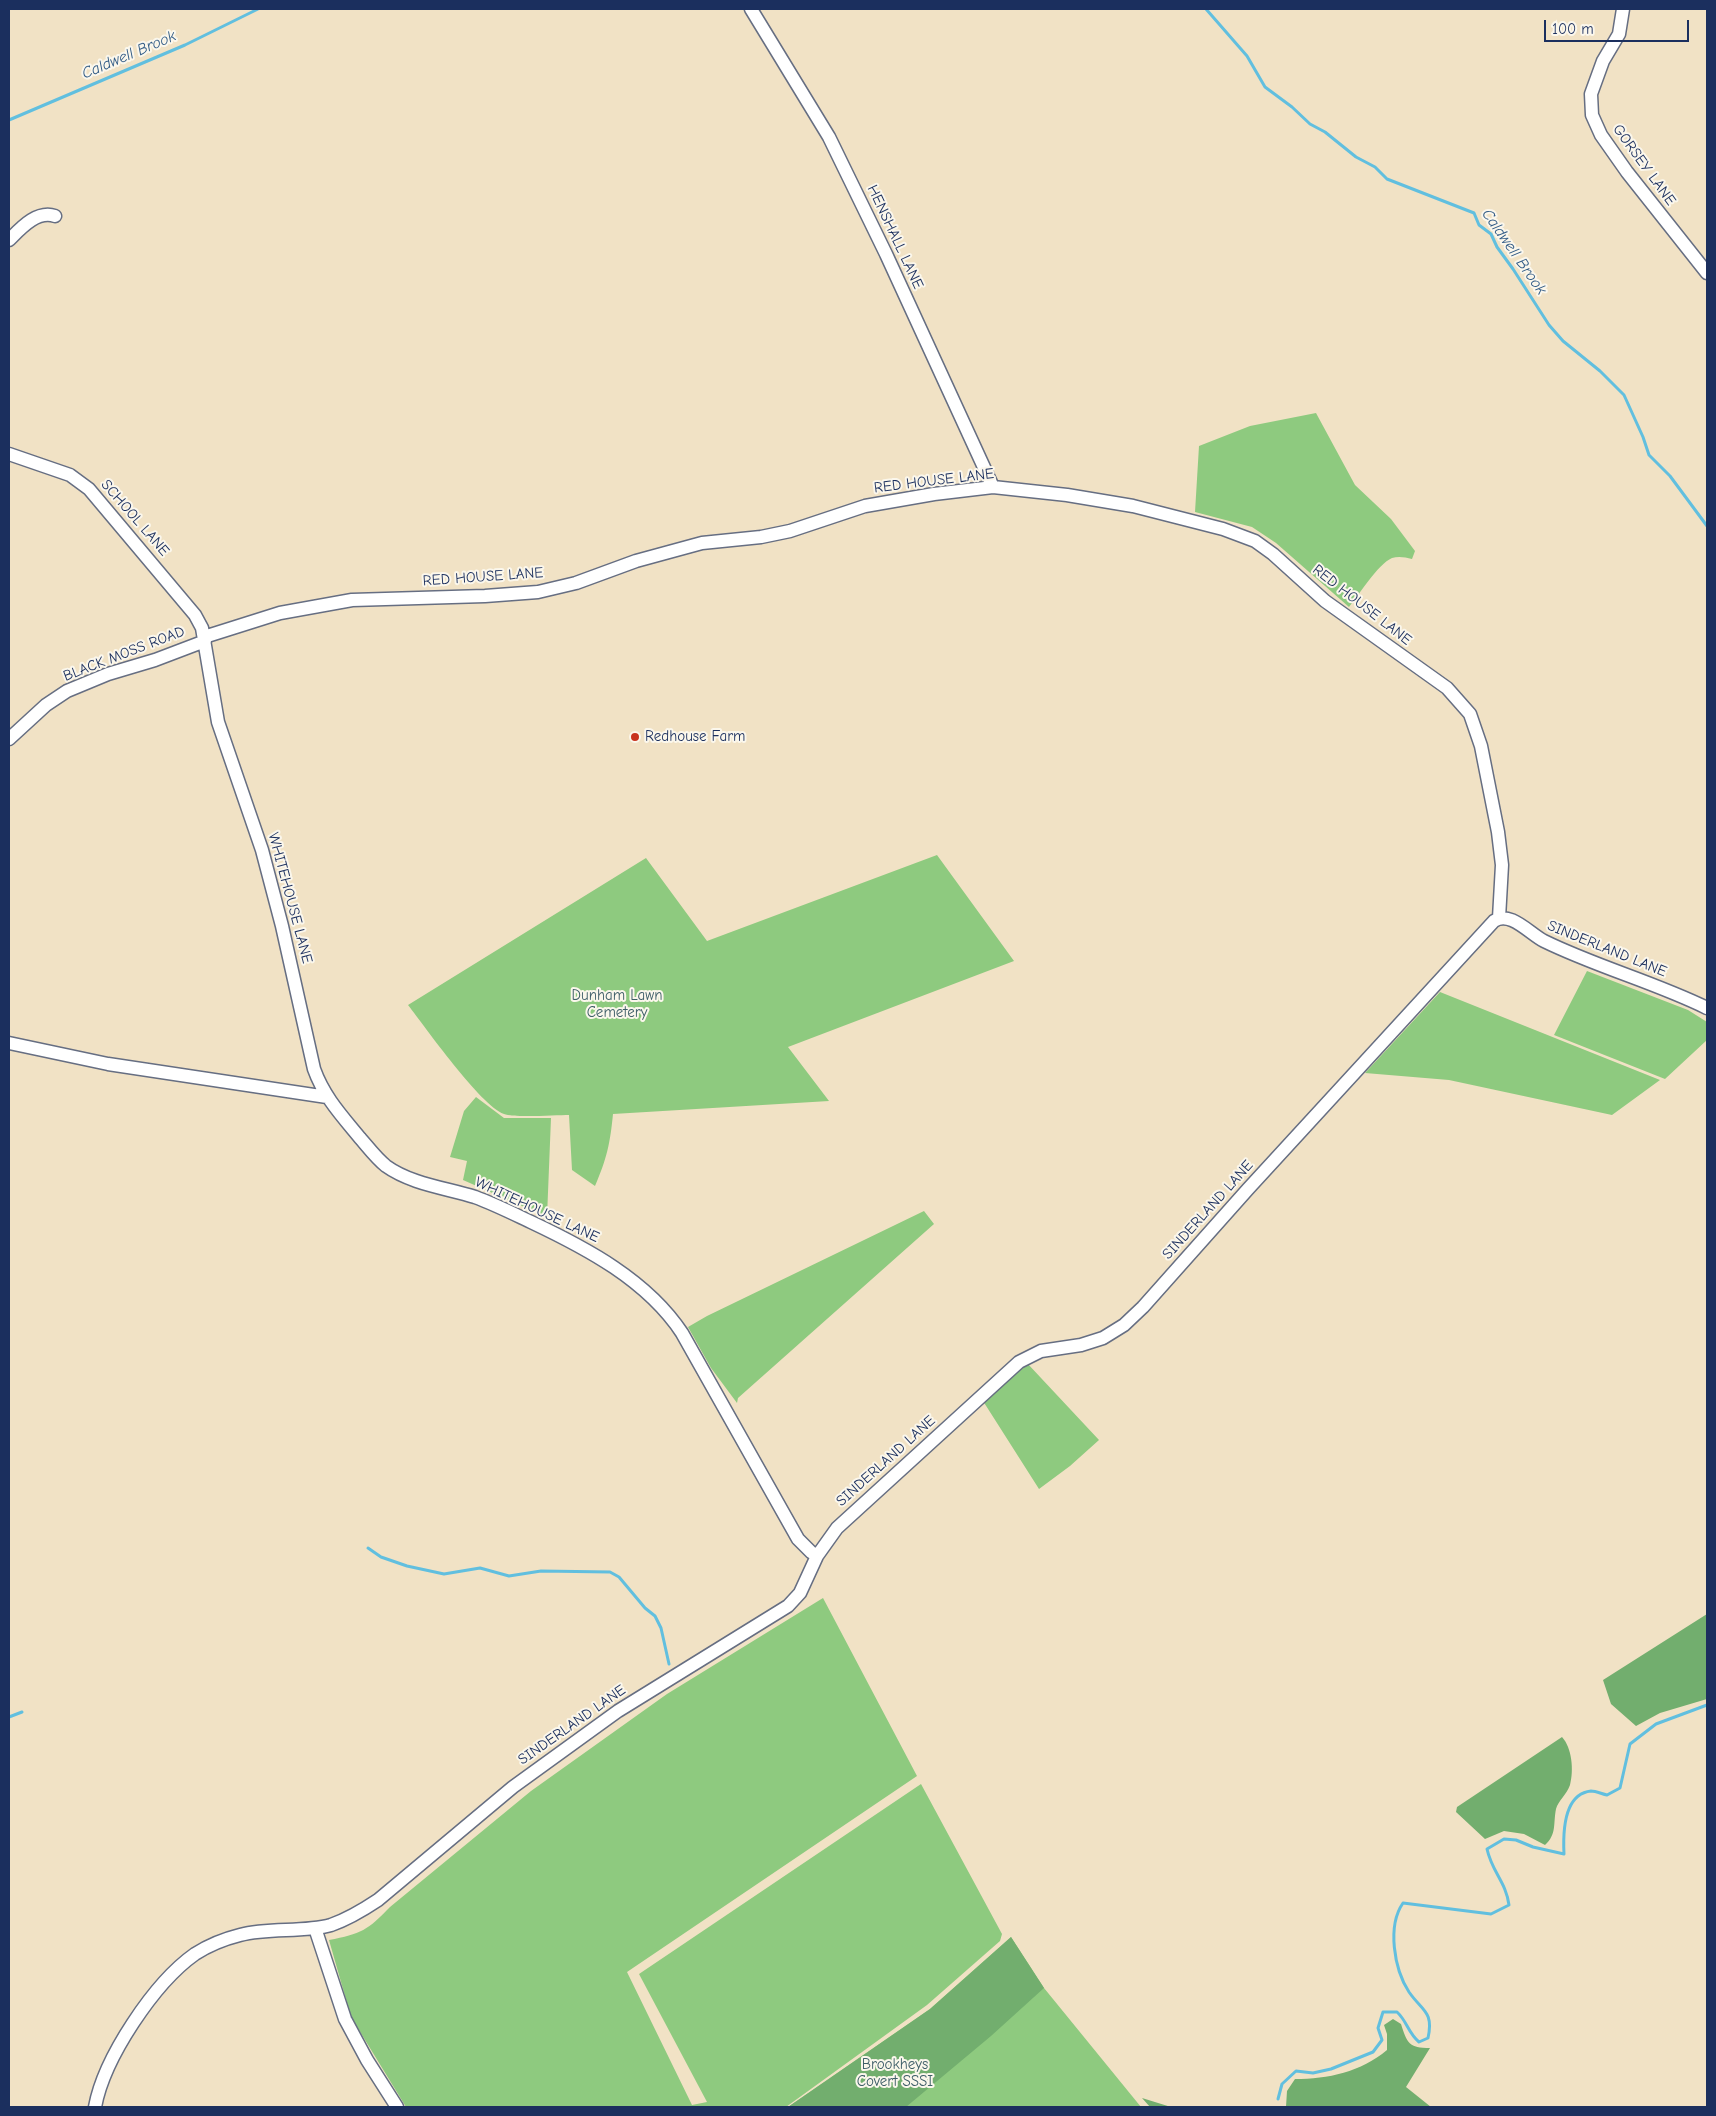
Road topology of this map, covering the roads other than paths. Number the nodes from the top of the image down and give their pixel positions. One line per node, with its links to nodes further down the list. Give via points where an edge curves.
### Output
1 (751, 9): 7 (street, HENSHALL LANE, via 829,137)
2 (1623, 9): 5 (street, GORSEY LANE, via 1619,34 1591,94 1592,115 1601,136 1627,172)
3 (55, 216): 4 (street, via 48,214 35,218)
4 (9, 240)
5 (1707, 273)
6 (9, 454): 8 (street, SCHOOL LANE, via 70,475 89,489 195,615)
7 (993, 488): 8 (street, RED HOUSE LANE, via 865,506 790,531 702,543 538,592 352,600 280,613); 10 (street, RED HOUSE LANE, via 1067,495 1132,506 1223,529 1254,541 1325,601 1447,688 1470,714 1481,746 1501,850)
8 (205, 639): 9 (street, BLACK MOSS ROAD, via 67,691); 13 (street, WHITEHOUSE LANE, via 218,722 262,850 314,1069)
9 (9, 738)
10 (1499, 918): 11 (street, SINDERLAND LANE, via 1507,918 1565,951); 14 (street, SINDERLAND LANE, via 1452,965 1132,1317 1113,1332 1091,1342 1041,1351 1020,1362 854,1511)
11 (1707, 1008)
12 (9, 1043): 13 (street, via 108,1064)
13 (327, 1097): 14 (street, WHITEHOUSE LANE, via 385,1165 411,1179 482,1200 577,1244 614,1268 652,1299 675,1322 798,1539)
14 (817, 1556): 15 (street, SINDERLAND LANE, via 800,1593 779,1612 618,1711 513,1787 378,1900 354,1916)
15 (315, 1928): 16 (street, SINDERLAND LANE, via 243,1934 207,1948 187,1961 169,1978 122,2040 100,2086); 17 (street, via 345,2019)
16 (95, 2107)
17 (397, 2107)

